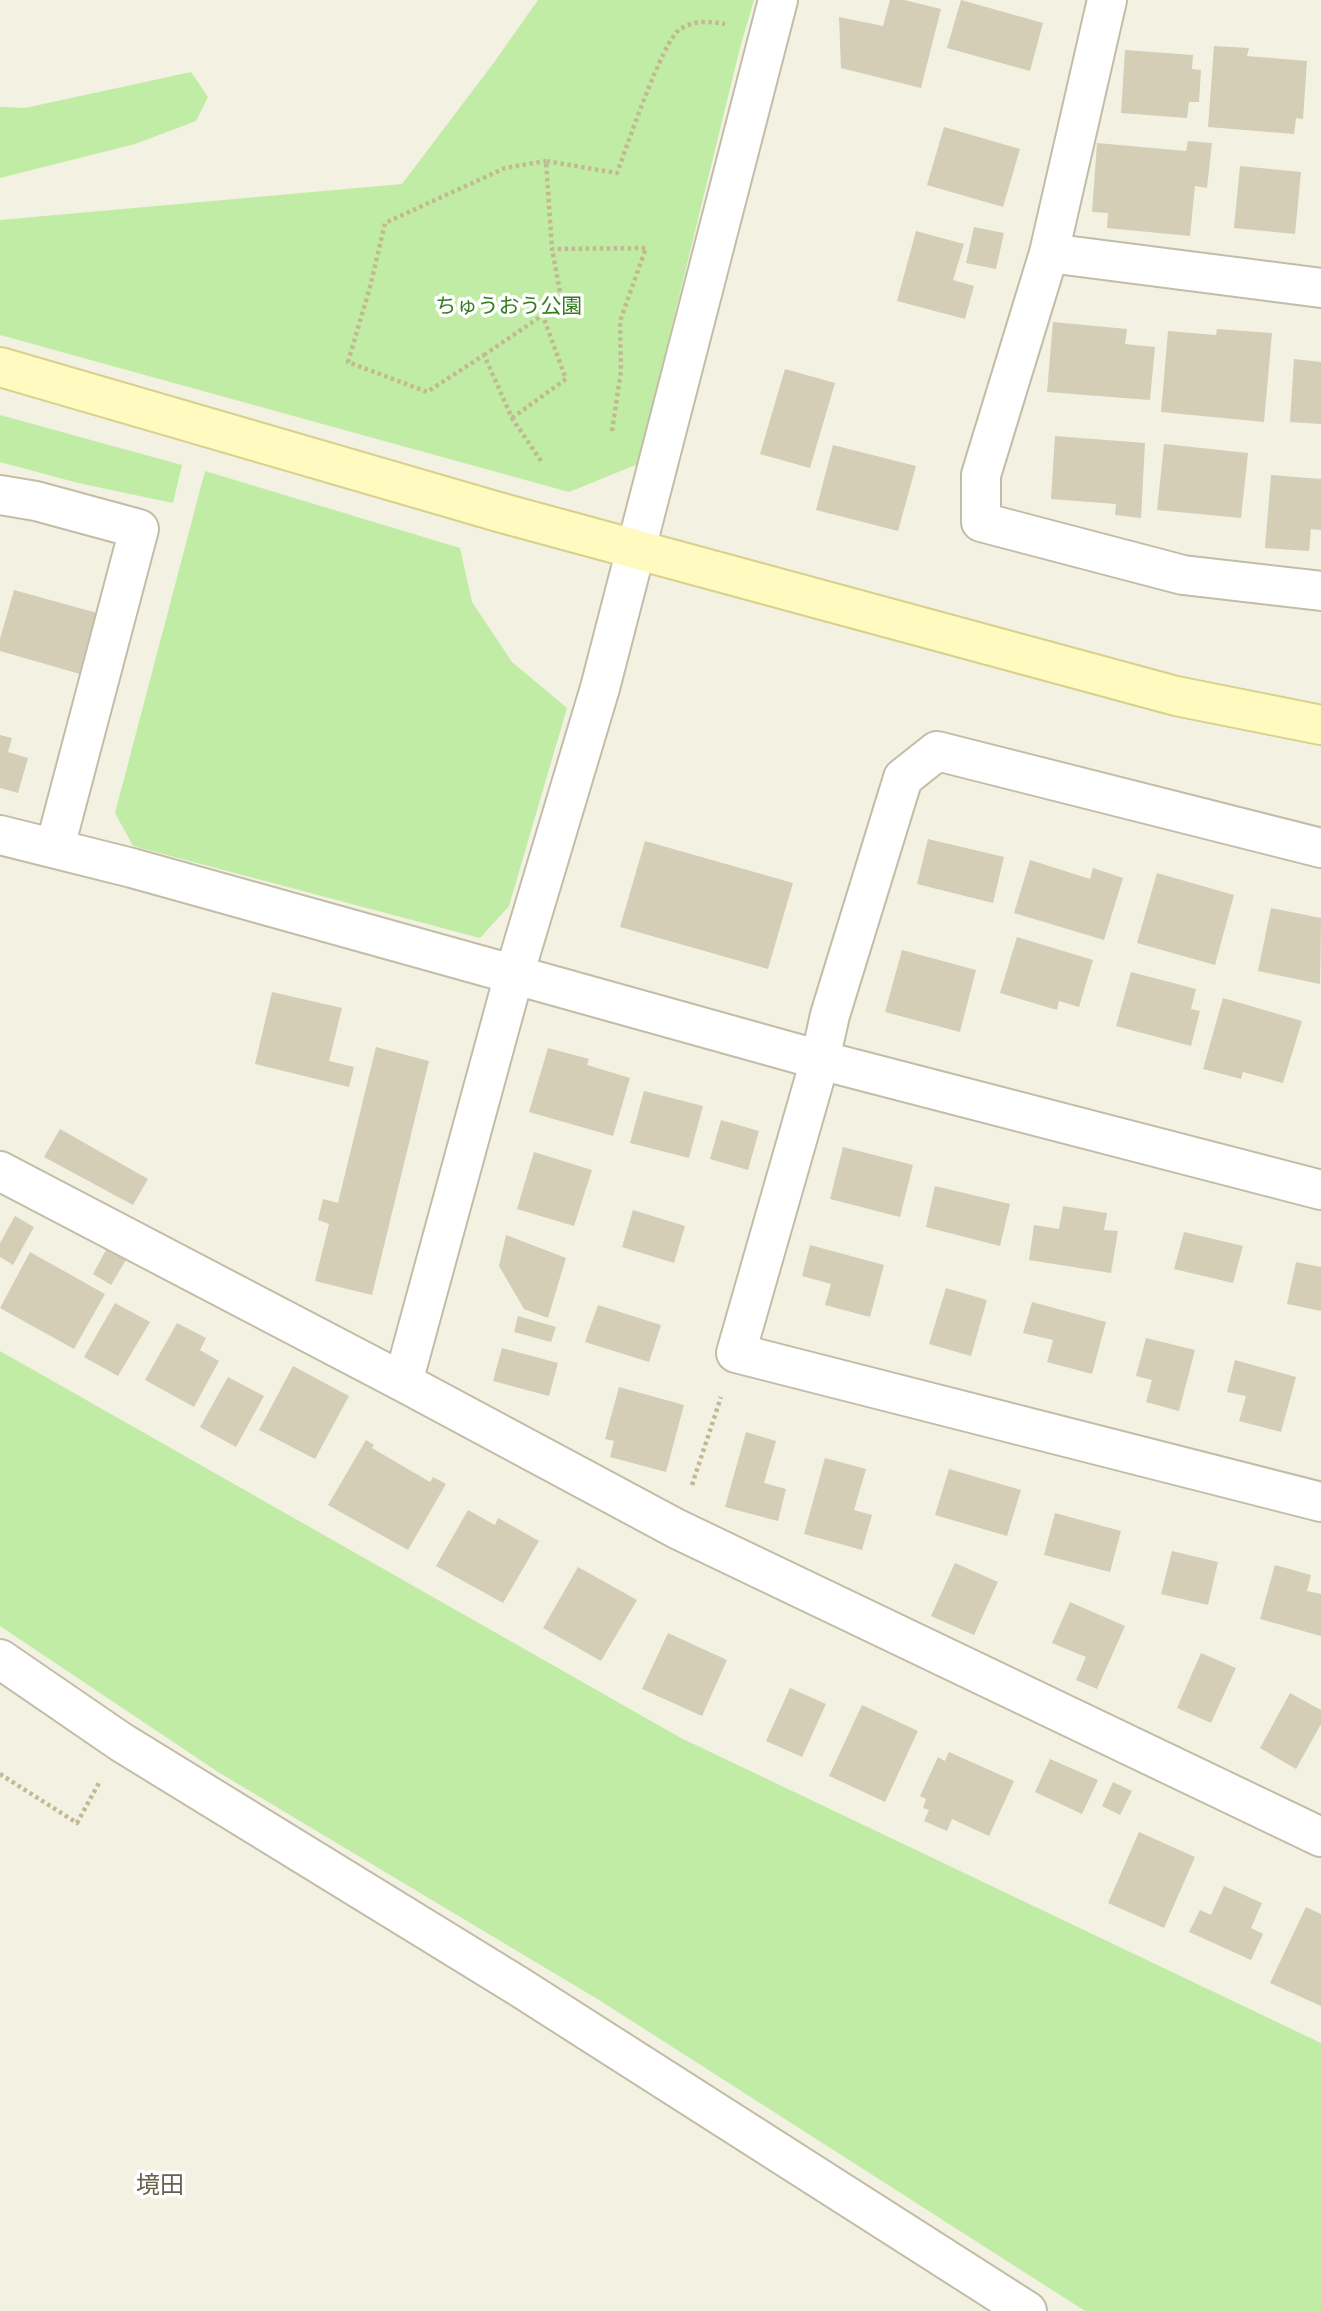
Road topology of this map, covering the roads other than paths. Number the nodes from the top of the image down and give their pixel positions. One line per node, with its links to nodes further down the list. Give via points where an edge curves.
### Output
1 (1107, 0): 3 (street)
2 (773, 17): 7 (street)
3 (1049, 253): 4 (street); 8 (street, via 981,475 981,522 1183,575)
4 (1321, 288)
5 (0, 367): 7 (street)
6 (0, 495): 11 (street, via 139,529)
7 (637, 549): 9 (street, via 1176,696); 13 (street)
8 (1321, 591)
9 (1321, 725)
10 (0, 835): 11 (street)
11 (55, 847): 13 (street)
12 (1321, 848): 14 (street, via 937,751 904,778)
13 (514, 975): 14 (street); 17 (street)
14 (820, 1060): 16 (street); 18 (street, via 736,1353)
15 (0, 1171): 17 (street)
16 (1321, 1190)
17 (403, 1382): 20 (street, via 677,1530)
18 (1321, 1502)
19 (0, 1659): 21 (street, via 121,1742 517,1986)
20 (1321, 1837)
21 (1027, 2311)

